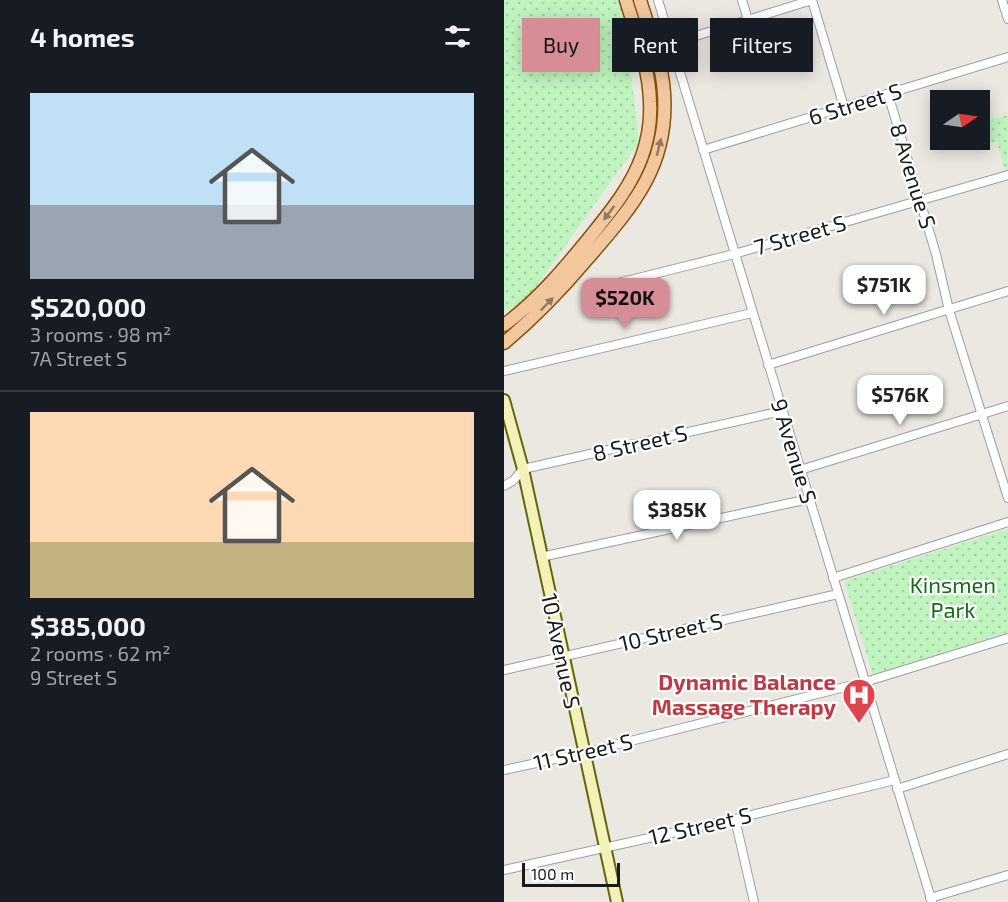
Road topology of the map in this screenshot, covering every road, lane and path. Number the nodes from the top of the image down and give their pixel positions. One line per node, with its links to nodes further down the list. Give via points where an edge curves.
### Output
1 (626, 0): 23 (main road, one-way to 23, via 645,65 650,102 642,156 630,183 591,236 521,313)
2 (640, 0): 24 (main road, one-way to 2, via 559,292 629,210 654,163 663,131 664,92)
3 (658, 0): 7 (street, 9 Avenue S)
4 (742, 0): 8 (street)
5 (812, 0): 9 (street); 14 (street)
6 (1002, 0): 10 (street)
7 (663, 18)
8 (747, 18)
9 (754, 18)
10 (1008, 19)
11 (1008, 57): 13 (street, 6 Street S)
12 (678, 72): 15 (street, 9 Avenue S)
13 (888, 94): 14 (street, 6 Street S); 17 (street, 8 Avenue S)
14 (844, 107): 15 (street, 6 Street S)
15 (702, 150): 18 (street, 9 Avenue S)
16 (1008, 175): 17 (street, 7 Street S)
17 (920, 200): 18 (street, 7 Street S); 21 (street, 8 Avenue S)
18 (734, 254): 19 (street, 7 Street S); 22 (street, 9 Avenue S)
19 (590, 290)
20 (1008, 291): 21 (street)
21 (950, 310): 25 (street); 30 (street, 8 Avenue S)
22 (752, 313): 25 (street, 9 Avenue S); 26 (street)
23 (504, 325)
24 (504, 343)
25 (768, 364): 29 (street, 9 Avenue S)
26 (504, 371)
27 (504, 400): 31 (street, 10 Avenue S)
28 (1008, 406): 30 (street)
29 (782, 411): 31 (street, 8 Street S); 32 (street, 9 Avenue S)
30 (982, 414): 32 (street); 34 (street, 8 Avenue S)
31 (523, 469): 33 (street, 8 Street S); 37 (street, 10 Avenue S)
32 (800, 470): 35 (street, 9 Avenue S)
33 (504, 486)
34 (1008, 498)
35 (809, 499): 37 (street); 38 (street, 9 Avenue S)
36 (1008, 522): 38 (street)
37 (541, 557): 41 (street, 10 Avenue S)
38 (833, 578): 39 (street, 9 Avenue S)
39 (838, 594): 41 (street, 10 Street S); 43 (street, 9 Avenue S)
40 (1008, 638): 43 (street, 11 Street S)
41 (563, 657): 42 (street, 10 Street S); 44 (street, 10 Avenue S)
42 (504, 670)
43 (865, 682): 44 (street, 11 Street S); 47 (street, 9 Avenue S)
44 (583, 753): 46 (street, 11 Street S); 49 (street, 10 Avenue S)
45 (1008, 754): 47 (street, 12 Street S)
46 (504, 770)
47 (896, 785): 48 (street, 12 Street S); 52 (street, 9 Avenue S)
48 (735, 819): 49 (street, 12 Street S); 54 (street)
49 (605, 848): 50 (street, 12 Street S); 53 (street, 10 Avenue S)
50 (504, 870)
51 (1008, 875): 52 (street)
52 (931, 900)
53 (617, 902)
54 (754, 902)

